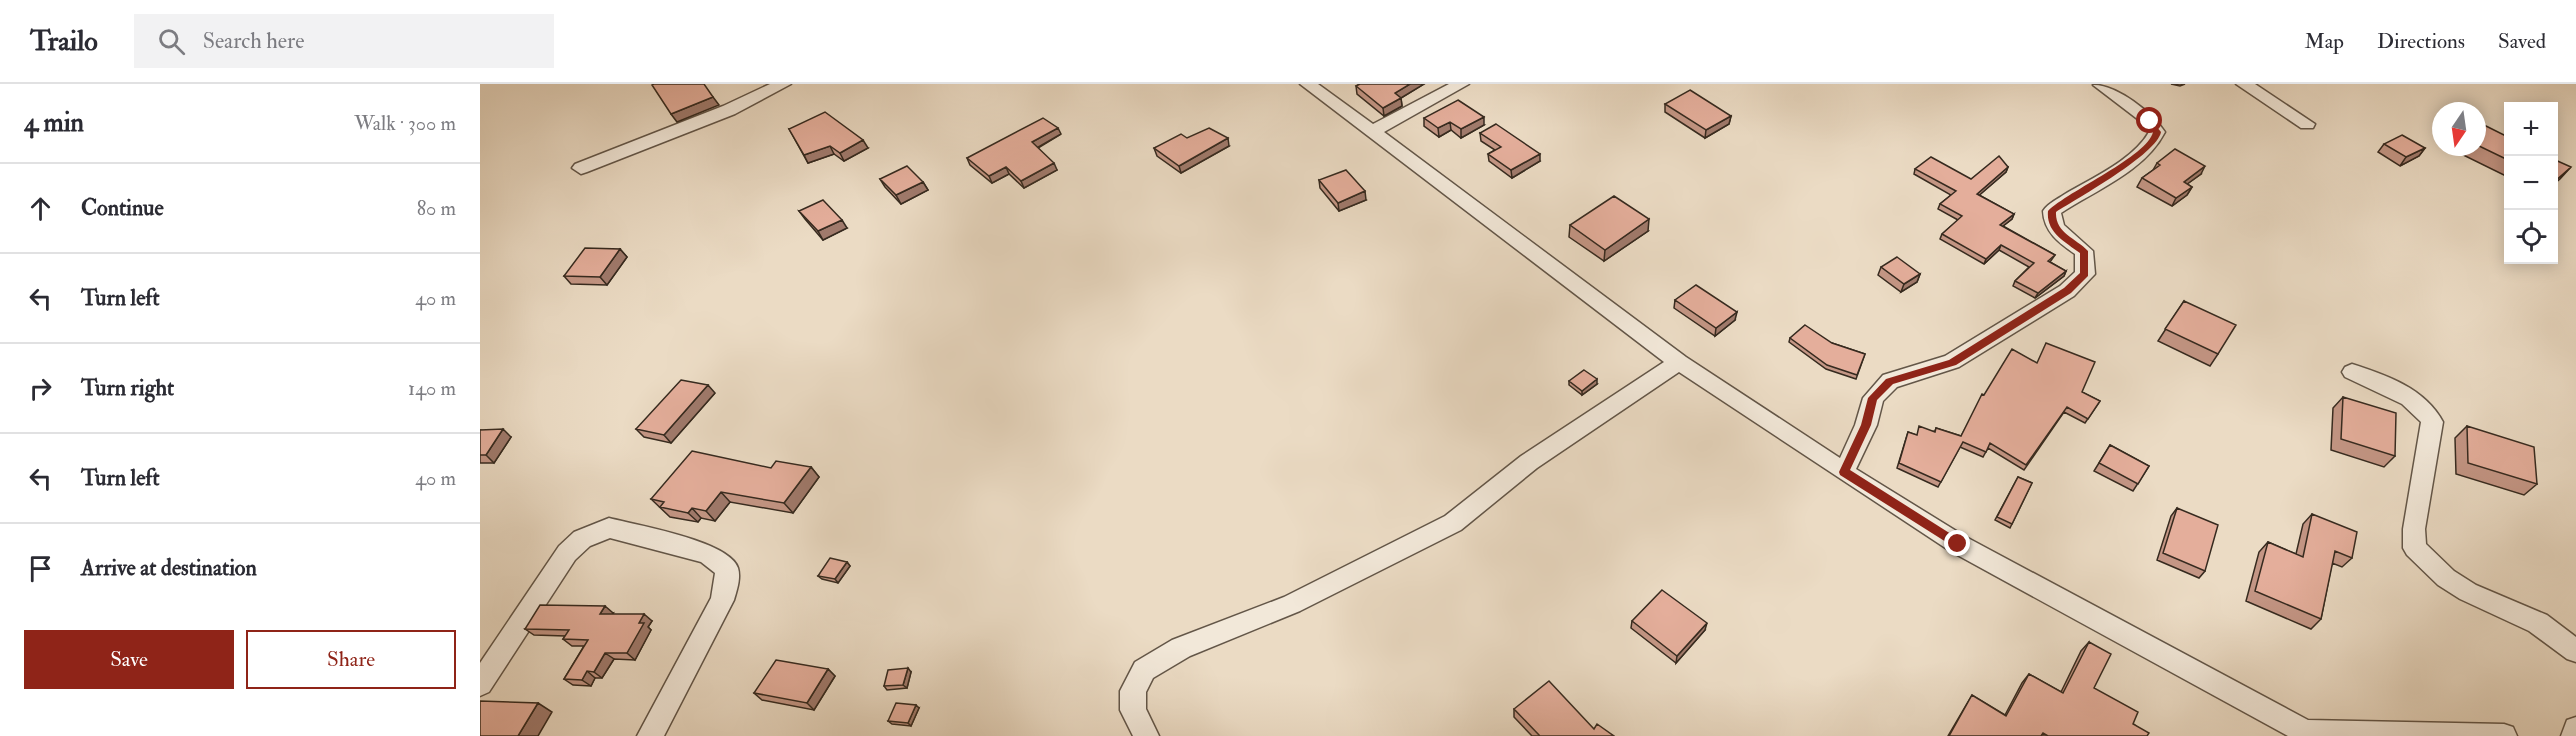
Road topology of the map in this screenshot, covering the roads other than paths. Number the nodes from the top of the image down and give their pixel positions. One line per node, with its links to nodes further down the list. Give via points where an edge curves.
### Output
1 (783, 84): 8 (street, via 729,110)
2 (1308, 84): 7 (street)
3 (1461, 84): 7 (street)
4 (2100, 84): 11 (street, via 2150,121 2157,132 2139,154 2052,211 2056,230 2084,251 2085,274 2067,291 1952,362 1890,381 1873,398 1866,425)
5 (2244, 84): 6 (street)
6 (2307, 124)
7 (1371, 132): 9 (street)
8 (581, 168)
9 (1679, 362): 11 (street); 17 (street, via 1529,462 1453,522 1292,604 1181,648 1144,670 1132,691 1133,710)
10 (2352, 372): 12 (street, via 2420,403 2429,412 2432,422 2414,529 2415,548 2445,578 2538,623)
11 (1844, 472): 15 (street, via 1958,544)
12 (2576, 651)
13 (480, 684): 16 (street, via 567,553 582,539 609,528 708,554 727,569 728,584)
14 (2576, 729): 19 (street)
15 (2309, 734): 18 (street)
16 (650, 736)
17 (1146, 736)
18 (2504, 736)
19 (2574, 736)

